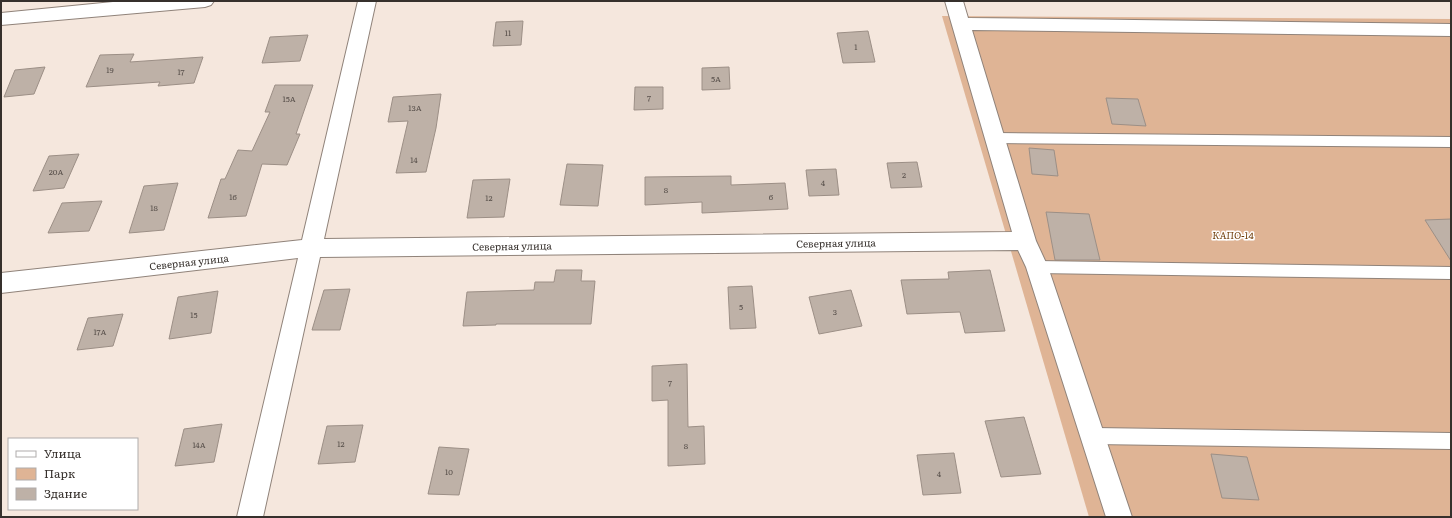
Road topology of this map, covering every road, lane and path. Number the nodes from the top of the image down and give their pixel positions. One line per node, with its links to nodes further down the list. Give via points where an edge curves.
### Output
1 (205, 1): 4 (street)
2 (367, 1): 10 (street)
3 (954, 1): 5 (street)
4 (1, 19)
5 (961, 24): 6 (street); 7 (street)
6 (1451, 30)
7 (996, 138): 8 (lane); 9 (street)
8 (1451, 142)
9 (1025, 241): 10 (street, Северная улица); 11 (street)
10 (310, 248): 13 (street, Северная улица); 16 (street)
11 (1037, 268): 12 (lane); 14 (street)
12 (1451, 273)
13 (1, 283)
14 (1094, 436): 15 (lane); 17 (street)
15 (1451, 441)
16 (250, 517)
17 (1119, 517)

